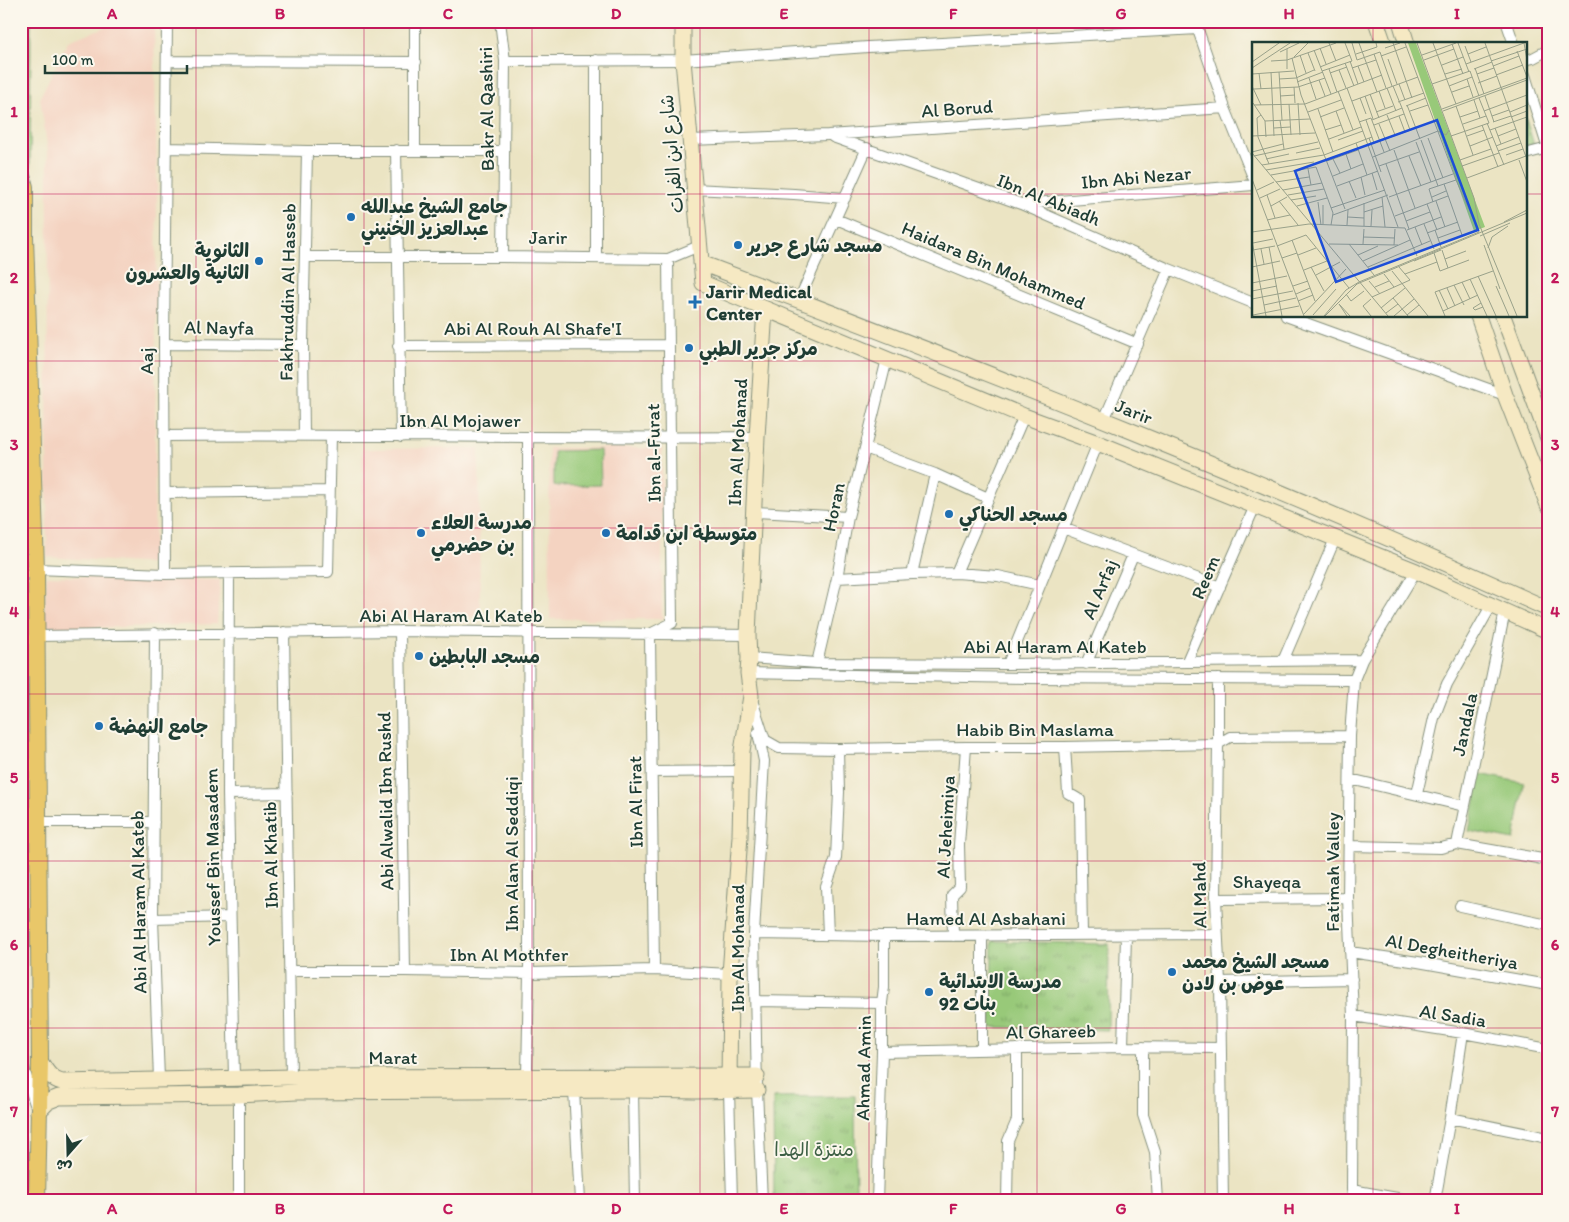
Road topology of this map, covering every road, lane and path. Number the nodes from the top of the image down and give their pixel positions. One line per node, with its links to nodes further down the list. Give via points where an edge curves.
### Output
1 (167, 21): 16 (street, Aaj)
2 (415, 21): 18 (street)
3 (500, 21): 17 (street, Bakr Al Qashiri)
4 (683, 21): 14 (main road, شارع ابن الفرات)
5 (1376, 21): 9 (main road)
6 (1400, 21): 10 (main road)
7 (1506, 21): 11 (street)
8 (1196, 25): 14 (street); 20 (street)
9 (1383, 42)
10 (1406, 42)
11 (1513, 42)
12 (1548, 50): 15 (street)
13 (596, 60): 14 (street); 17 (street); 42 (street)
14 (683, 60): 22 (main road, شارع ابن الفرات)
15 (1526, 60)
16 (168, 61): 18 (street); 23 (street, Aaj)
17 (505, 61): 29 (street, Bakr Al Qashiri)
18 (416, 62): 27 (street)
19 (1526, 78): 25 (street)
20 (1225, 108): 21 (street, Al Borud); 32 (street)
21 (828, 135): 22 (street, Al Borud); 24 (street, Ibn Al Abiadh)
22 (690, 140): 34 (main road, شارع ابن الفرات)
23 (166, 148): 28 (street); 53 (street, Aaj)
24 (867, 148): 35 (street); 36 (street, Ibn Al Abiadh)
25 (1548, 148): 30 (street)
26 (396, 150): 27 (street); 28 (street); 43 (street)
27 (415, 150): 29 (street)
28 (307, 151): 40 (street, Fakhruddin Al Hasseb)
29 (504, 151): 41 (street, Bakr Al Qashiri)
30 (1526, 154)
31 (21, 172): 38 (main road, via 25,187)
32 (1252, 175)
33 (1252, 185): 36 (street, Ibn Abi Nezar)
34 (694, 189): 35 (street); 39 (main road, شارع ابن الفرات)
35 (845, 198): 37 (street)
36 (1021, 204): 46 (street, Ibn Al Abiadh)
37 (836, 219): 47 (street); 54 (street, Haidara Bin Mohammed)
38 (23, 231): 85 (main road)
39 (699, 246): 44 (street, Jarir); 45 (main road, شارع ابن الفرات)
40 (305, 257): 43 (street, Jarir); 55 (street, Fakhruddin Al Hasseb)
41 (503, 257): 42 (street, Jarir); 43 (street, Jarir)
42 (596, 257): 44 (street, Jarir)
43 (398, 258): 57 (street)
44 (668, 259): 56 (street, Ibn al-Furat)
45 (701, 263): 47 (main road, Jarir); 49 (main road, شارع ابن الفرات, via 703,283)
46 (1169, 269): 48 (street, Ibn Al Abiadh); 54 (street)
47 (799, 300): 62 (main road, Jarir)
48 (1252, 303)
49 (765, 309): 58 (main road); 67 (main road, Ibn Al Mohanad)
50 (1479, 318): 60 (main road)
51 (1504, 318): 59 (main road)
52 (1303, 320): 60 (street)
53 (164, 344): 55 (street, Al Nayfa); 64 (street, Aaj)
54 (1138, 344): 62 (street)
55 (303, 345): 63 (street, Fakhruddin Al Hasseb)
56 (668, 345): 57 (street, Abi Al Rouh Al Shafe'I); 69 (street, Ibn al-Furat)
57 (398, 346): 66 (street)
58 (887, 360): 61 (main road); 73 (street, Horan)
59 (1529, 386): 60 (main road, via 1525,401 1514,403); 70 (main road)
60 (1505, 395): 72 (main road)
61 (1024, 416): 71 (main road); 77 (street)
62 (1104, 420): 95 (main road, Jarir, via 1422,552)
63 (304, 435): 64 (street, Ibn Al Mojawer); 65 (street, Ibn Al Mojawer)
64 (164, 436): 76 (street, Aaj)
65 (330, 436): 66 (street, Ibn Al Mojawer); 75 (street)
66 (400, 437): 68 (street, Ibn Al Mojawer)
67 (756, 437): 69 (street, Ibn Al Mojawer); 80 (main road, Ibn Al Mohanad)
68 (528, 438): 69 (street, Ibn Al Mojawer); 99 (street, Ibn Alan Al Seddiqi)
69 (670, 438): 102 (street, Ibn al-Furat, via 672,623)
70 (1548, 438): 72 (main road, via 1542,430 1531,429)
71 (1098, 443): 79 (main road); 82 (street)
72 (1524, 444): 78 (main road)
73 (864, 448): 74 (street); 81 (street, Horan)
74 (935, 474): 77 (street); 90 (street)
75 (329, 491): 76 (street); 89 (street, via 328,572)
76 (165, 493): 88 (street, Aaj)
77 (988, 498): 87 (street)
78 (1548, 505)
79 (1255, 506): 83 (main road); 93 (street, Reem)
80 (754, 512): 81 (street); 103 (main road, Ibn Al Mohanad)
81 (848, 517): 91 (street, Horan)
82 (1063, 528): 84 (street); 92 (street)
83 (1335, 538): 86 (main road); 105 (street)
84 (1133, 555): 93 (street); 110 (street, Al Arfaj)
85 (36, 569): 88 (street); 104 (main road)
86 (1416, 571): 94 (main road); 106 (street, Fatimah Valley)
87 (956, 573): 90 (street); 92 (street, via 998,576)
88 (165, 574): 89 (street)
89 (229, 574): 101 (street, Youssef Bin Masadem)
90 (912, 574): 91 (street)
91 (837, 578): 108 (street, Horan)
92 (1040, 585): 109 (street)
93 (1220, 587): 107 (street, Reem)
94 (1498, 608): 97 (main road); 125 (street, via 1448,684 1434,718); 126 (street, Jandala)
95 (1548, 609)
96 (400, 631): 98 (street, Abi Al Haram Al Kateb); 99 (street, Abi Al Haram Al Kateb); 149 (street, Abi Alwalid Ibn Rushd)
97 (1548, 631)
98 (284, 632): 101 (street, Abi Al Haram Al Kateb); 123 (street, Ibn Al Khatib)
99 (528, 632): 102 (street, Abi Al Haram Al Kateb); 150 (street, Ibn Alan Al Seddiqi)
100 (155, 634): 101 (street, Abi Al Haram Al Kateb); 104 (street, Abi Al Haram Al Kateb); 128 (street, Abi Al Haram Al Kateb)
101 (228, 634): 124 (street, Youssef Bin Masadem)
102 (650, 634): 103 (street, Abi Al Haram Al Kateb); 121 (street, Ibn Al Firat)
103 (748, 635): 111 (main road, Ibn Al Mohanad)
104 (36, 636): 127 (main road)
105 (1283, 660): 106 (street, Abi Al Haram Al Kateb); 107 (street, Abi Al Haram Al Kateb)
106 (1362, 660): 113 (street, Fatimah Valley)
107 (1188, 662): 110 (street, Abi Al Haram Al Kateb)
108 (817, 663): 109 (street, Abi Al Haram Al Kateb); 111 (street, Abi Al Haram Al Kateb)
109 (1008, 664): 110 (street, Abi Al Haram Al Kateb)
110 (1086, 664)
111 (749, 666): 112 (street, Abi Al Haram Al Kateb, via 1030,678); 114 (main road, Ibn Al Mohanad)
112 (1218, 679): 113 (street, Abi Al Haram Al Kateb); 116 (street, Al Mahd)
113 (1354, 680): 115 (street, Fatimah Valley)
114 (751, 696): 119 (street, Habib Bin Maslama, via 765,740 779,748); 120 (main road, Ibn Al Mohanad); 138 (street, Ibn Al Mohanad, via 764,762)
115 (1350, 736): 116 (street, Habib Bin Maslama, via 1230,737); 122 (street, Fatimah Valley)
116 (1218, 744): 118 (street, Habib Bin Maslama); 133 (street, Al Mahd)
117 (966, 746): 118 (street, Habib Bin Maslama); 119 (street, Habib Bin Maslama); 143 (street, Al Jeheimiya, via 959,845 960,887 952,896)
118 (1066, 747): 145 (street, via 1068,793 1080,800)
119 (838, 749): 139 (street, via 836,858 826,887)
120 (741, 771): 121 (street); 151 (main road, Ibn Al Mohanad, via 740,836)
121 (652, 772): 147 (street, Ibn Al Firat)
122 (1350, 779): 125 (street); 130 (street, Fatimah Valley)
123 (287, 793): 124 (street); 148 (street, Ibn Al Khatib)
124 (228, 794): 135 (street, Youssef Bin Masadem)
125 (1417, 794): 126 (street)
126 (1464, 806): 129 (street, Jandala)
127 (38, 822): 128 (street); 166 (main road)
128 (154, 822): 136 (street, Abi Al Haram Al Kateb)
129 (1457, 844): 130 (street, via 1441,848); 131 (street)
130 (1350, 846): 132 (street, Fatimah Valley)
131 (1548, 860)
132 (1348, 898): 133 (street, Shayeqa); 146 (street, Fatimah Valley)
133 (1216, 899): 140 (street, Al Mahd)
134 (1460, 906): 137 (street)
135 (230, 917): 136 (street); 171 (street, Youssef Bin Masadem)
136 (153, 919): 170 (street, Abi Al Haram Al Kateb)
137 (1548, 925)
138 (754, 934): 139 (street, Hamed Al Asbahani); 155 (street, Ibn Al Mohanad)
139 (828, 934): 142 (street, Hamed Al Asbahani)
140 (1218, 934): 141 (street, Hamed Al Asbahani); 153 (street, Al Mahd)
141 (1126, 935): 145 (street, Hamed Al Asbahani); 159 (street)
142 (884, 936): 143 (street, Hamed Al Asbahani); 156 (street, Ahmad Amin)
143 (953, 936): 144 (street, Hamed Al Asbahani)
144 (982, 936): 145 (street, Hamed Al Asbahani); 162 (street)
145 (1082, 936)
146 (1350, 952): 152 (street, Fatimah Valley); 154 (street, Al Degheitheriya)
147 (654, 970): 150 (street, Ibn Al Mothfer); 151 (street, Ibn Al Mothfer)
148 (289, 971): 149 (street, Ibn Al Mothfer); 169 (street, Ibn Al Khatib)
149 (405, 971): 150 (street, Ibn Al Mothfer)
150 (529, 973): 168 (street, Ibn Alan Al Seddiqi)
151 (730, 974): 173 (main road, Ibn Al Mohanad)
152 (1352, 979): 153 (street); 157 (street, Fatimah Valley)
153 (1220, 982): 161 (street, Al Mahd)
154 (1548, 985)
155 (756, 1001): 156 (street); 174 (street, Ibn Al Mohanad)
156 (882, 1003): 165 (street, Ahmad Amin)
157 (1353, 1016): 158 (street, Al Sadia); 193 (street, Fatimah Valley, via 1352,1190)
158 (1463, 1034): 164 (street, Al Sadia); 181 (street)
159 (1123, 1047): 160 (street, Al Ghareeb); 163 (street, Al Ghareeb)
160 (1143, 1047): 161 (street, Al Ghareeb); 191 (street, via 1143,1115 1156,1152)
161 (1220, 1048): 192 (street, Al Mahd)
162 (982, 1049): 163 (street, Al Ghareeb); 165 (street, Al Ghareeb)
163 (1017, 1049): 190 (street, via 1017,1120 1008,1141)
164 (1548, 1049)
165 (882, 1052): 189 (street, Ahmad Amin)
166 (40, 1061): 172 (main road, Marat, via 57,1081); 180 (main road)
167 (21, 1065): 180 (street)
168 (527, 1076): 169 (main road, Marat); 175 (main road, Marat)
169 (291, 1078): 171 (main road, Marat)
170 (159, 1079): 171 (main road, Marat); 172 (main road, Marat)
171 (234, 1079)
172 (85, 1081): 179 (main road, via 74,1089)
173 (729, 1083): 174 (main road, Marat); 175 (main road, Marat); 187 (street, Ibn Al Mohanad)
174 (757, 1083): 188 (street, Ibn Al Mohanad)
175 (695, 1084): 177 (main road, Marat)
176 (574, 1090): 177 (main road, Marat); 178 (main road, Marat); 185 (street)
177 (633, 1090): 186 (street)
178 (239, 1095): 179 (main road, Marat); 184 (street)
179 (88, 1096): 180 (main road, Marat, via 54,1098)
180 (38, 1112): 183 (main road)
181 (1450, 1118): 182 (street); 194 (street)
182 (1548, 1138)
183 (37, 1201)
184 (239, 1201)
185 (580, 1201)
186 (634, 1201)
187 (732, 1201)
188 (762, 1201)
189 (877, 1201)
190 (1008, 1201)
191 (1158, 1201)
192 (1223, 1201)
193 (1414, 1201)
194 (1434, 1201)

